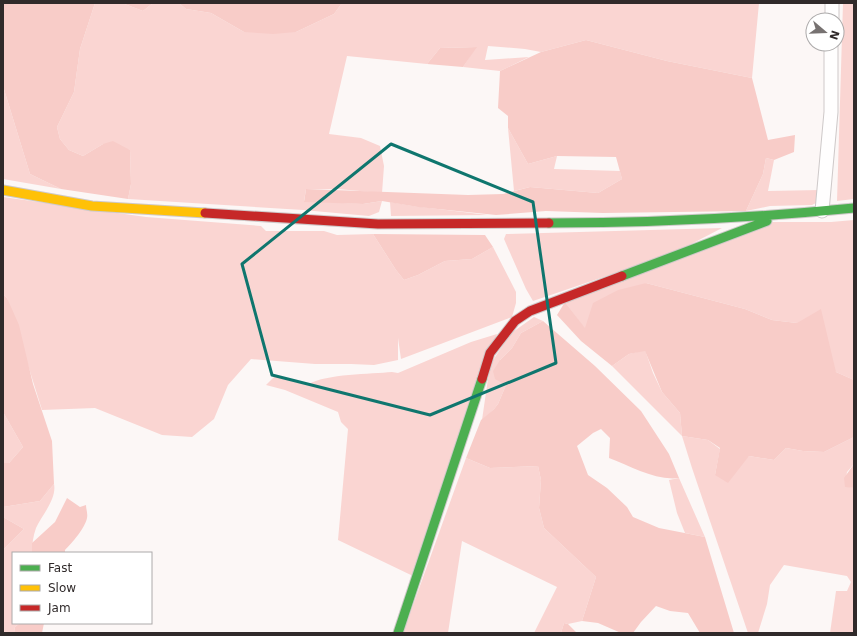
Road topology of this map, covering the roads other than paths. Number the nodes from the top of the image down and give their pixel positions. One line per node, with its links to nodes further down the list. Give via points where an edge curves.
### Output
1 (831, 52): 4 (street)
2 (3, 190): 5 (main road, via 92,206 378,224 602,223)
3 (854, 208): 4 (main road)
4 (826, 211): 5 (main road)
5 (782, 215): 6 (main road, via 530,311 515,321 490,353)
6 (398, 633)

